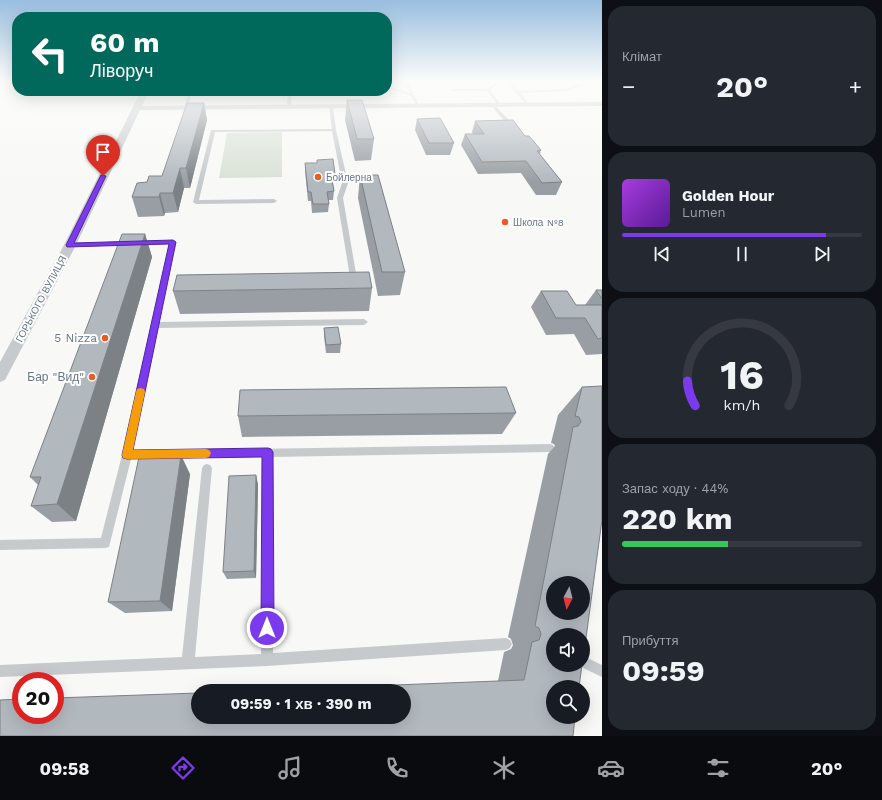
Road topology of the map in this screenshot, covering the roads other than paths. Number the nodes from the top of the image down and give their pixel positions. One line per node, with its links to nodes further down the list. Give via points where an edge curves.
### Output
1 (133, 114): 7 (street, ГОРЬКОГО ВУЛИЦЯ)
2 (332, 114): 5 (lane)
3 (503, 114): 4 (lane)
4 (512, 127)
5 (334, 130): 6 (lane, via 213,131 196,202); 8 (lane, via 345,183 340,198 354,279)
6 (274, 201)
7 (70, 245): 10 (lane, via 173,242); 11 (street, ГОРЬКОГО ВУЛИЦЯ)
8 (341, 279)
9 (364, 322): 10 (lane)
10 (155, 325): 14 (lane)
11 (0, 376)
12 (550, 448): 13 (lane)
13 (268, 452): 14 (lane); 18 (lane)
14 (127, 455): 16 (lane, via 105,543)
15 (207, 468): 19 (lane)
16 (0, 545)
17 (506, 644): 18 (lane)
18 (267, 660): 19 (lane)
19 (188, 663): 21 (lane)
20 (590, 665): 22 (lane)
21 (0, 671)
22 (602, 671)

